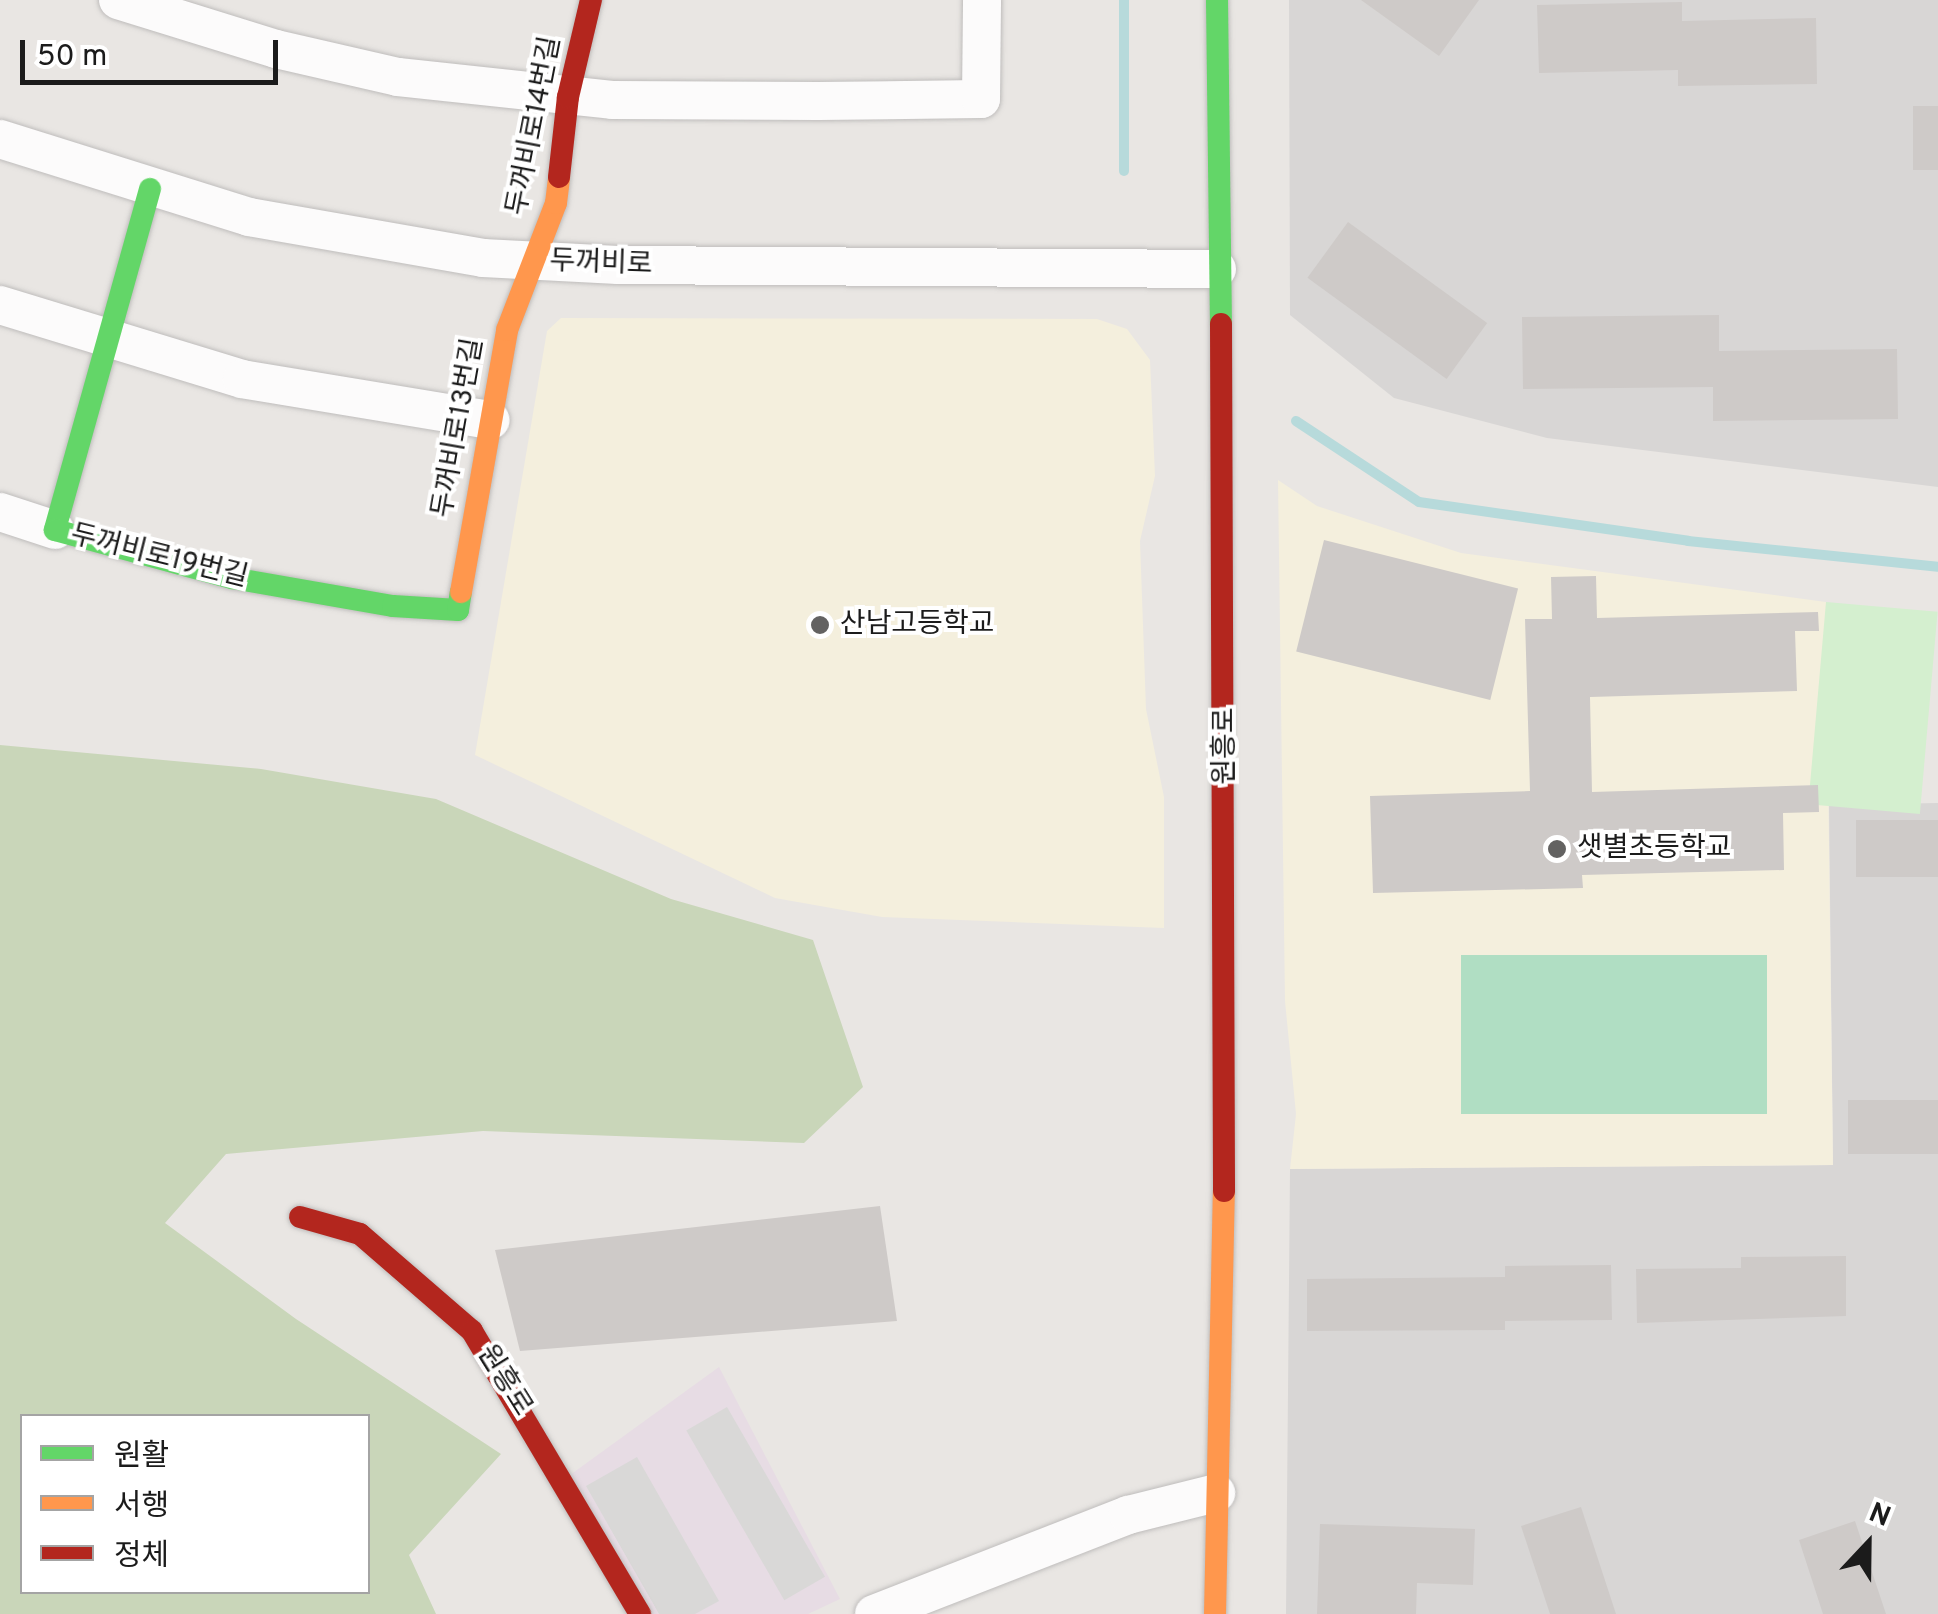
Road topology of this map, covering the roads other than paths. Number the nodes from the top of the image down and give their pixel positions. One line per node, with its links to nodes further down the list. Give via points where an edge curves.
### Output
1 (118, 0): 5 (street)
2 (590, 0): 6 (street, 두꺼비로14번길)
3 (982, 0): 6 (street, via 982,99)
4 (1217, 0): 10 (street, 원흥로)
5 (181, 10): 6 (street, via 398,77)
6 (568, 97): 9 (street, 두꺼비로14번길, via 556,203)
7 (0, 139): 8 (street, 두꺼비로)
8 (150, 188): 9 (street, 두꺼비로, via 249,217 386,244); 12 (street, 두꺼비로19번길)
9 (535, 262): 10 (street, 두꺼비로); 13 (street, 두꺼비로13번길, via 506,330)
10 (1217, 268): 18 (street, 원흥로, via 1228,1005)
11 (0, 305): 12 (street)
12 (103, 340): 13 (street, via 242,379); 15 (street, 두꺼비로19번길)
13 (491, 420): 16 (street, 두꺼비로13번길)
14 (0, 512): 15 (street)
15 (55, 530): 16 (street, 두꺼비로19번길, via 232,578 392,606)
16 (458, 610)
17 (300, 1217): 19 (street, 원흥로, via 360,1234 472,1331)
18 (1216, 1493): 20 (street, via 1128,1515); 21 (street, 원흥로)
19 (640, 1614)
20 (874, 1614)
21 (1215, 1614)

